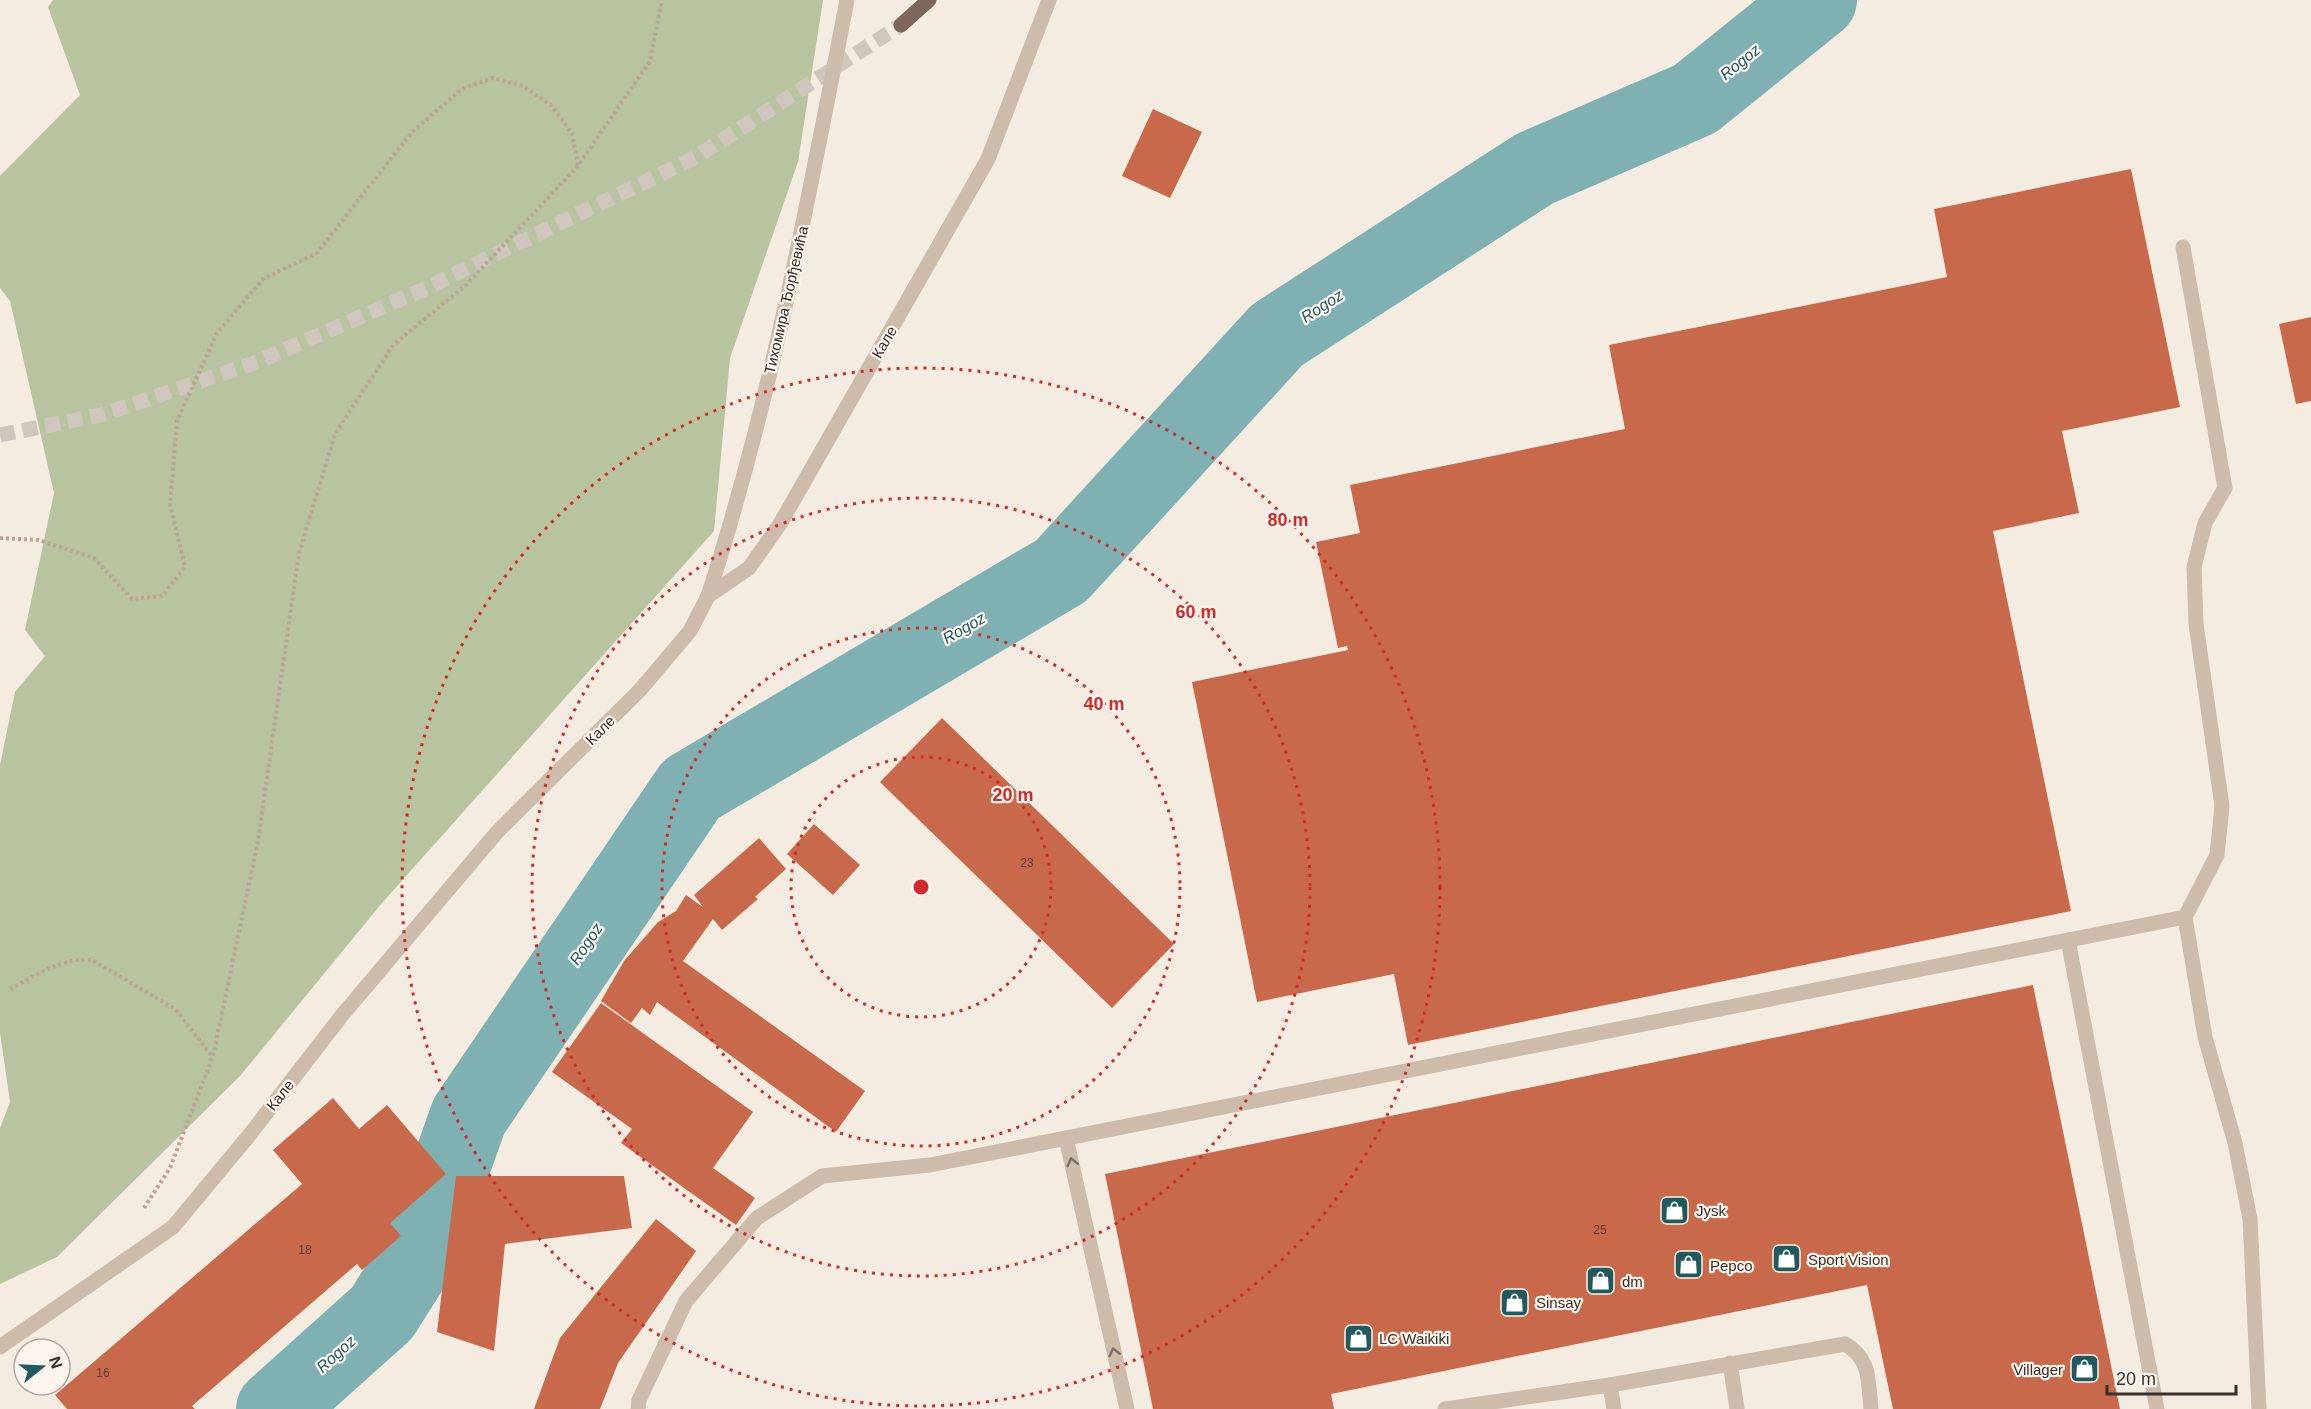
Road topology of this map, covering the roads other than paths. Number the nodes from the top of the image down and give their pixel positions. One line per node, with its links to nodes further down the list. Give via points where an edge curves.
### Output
1 (847, 0): 6 (street, Тихомира Ђорђевића, via 784,317 739,500)
2 (929, 0): 4 (main road)
3 (1049, 0): 6 (street, Кале, via 988,159 792,504 749,568)
4 (901, 25)
5 (2183, 247): 7 (street, via 2225,488 2205,523 2194,567 2196,624 2222,806 2217,855)
6 (708, 596): 10 (street, Кале, via 690,631 640,690 498,831 343,1014 173,1227)
7 (2185, 917): 8 (street); 21 (street, via 2205,1037 2235,1143 2250,1219)
8 (2068, 940): 9 (street); 20 (street)
9 (1066, 1138): 14 (street, via 930,1165 822,1176 758,1218 686,1301); 15 (street, one-way to 9)
10 (0, 1347)
11 (1730, 1363): 12 (street); 18 (street); 19 (street, via 1845,1344 1859,1352 1866,1368)
12 (1610, 1385): 13 (street); 17 (street)
13 (1493, 1406): 16 (street)
14 (638, 1409)
15 (1127, 1409)
16 (1445, 1409)
17 (1614, 1409)
18 (1737, 1409)
19 (1871, 1409)
20 (2157, 1409)
21 (2259, 1409)

